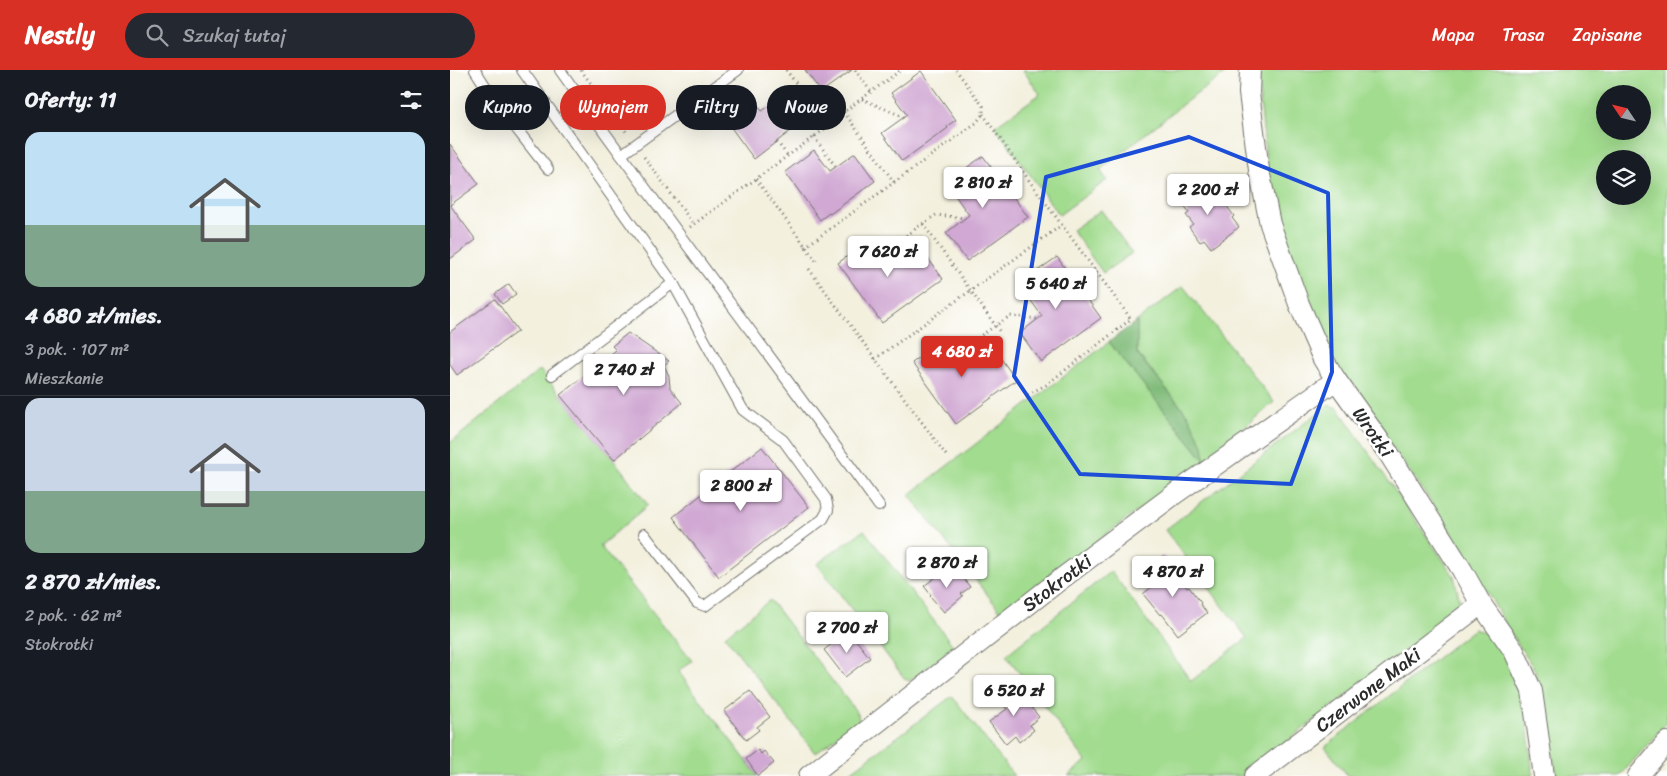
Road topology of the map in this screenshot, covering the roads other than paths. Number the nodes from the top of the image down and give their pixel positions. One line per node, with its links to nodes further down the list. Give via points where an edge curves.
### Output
1 (475, 70): 7 (lane)
2 (522, 70): 8 (lane)
3 (560, 70): 6 (lane)
4 (738, 70): 6 (lane)
5 (1250, 70): 10 (street, Wrotki, via 1259,170 1270,224 1299,304)
6 (621, 156): 11 (lane)
7 (548, 169)
8 (672, 283): 9 (lane); 12 (lane, via 743,410 783,440 826,499 828,510 823,520 705,606 697,603)
9 (552, 375)
10 (1336, 380): 13 (street, Wrotki, via 1389,454); 15 (street, Stokrotki, via 1057,582)
11 (879, 506)
12 (644, 534)
13 (1481, 604): 16 (street, Czerwone Maki); 17 (street, Wrotki, via 1514,651 1532,691)
14 (1667, 742): 18 (street)
15 (809, 776)
16 (1255, 776)
17 (1544, 776)
18 (1638, 776)

